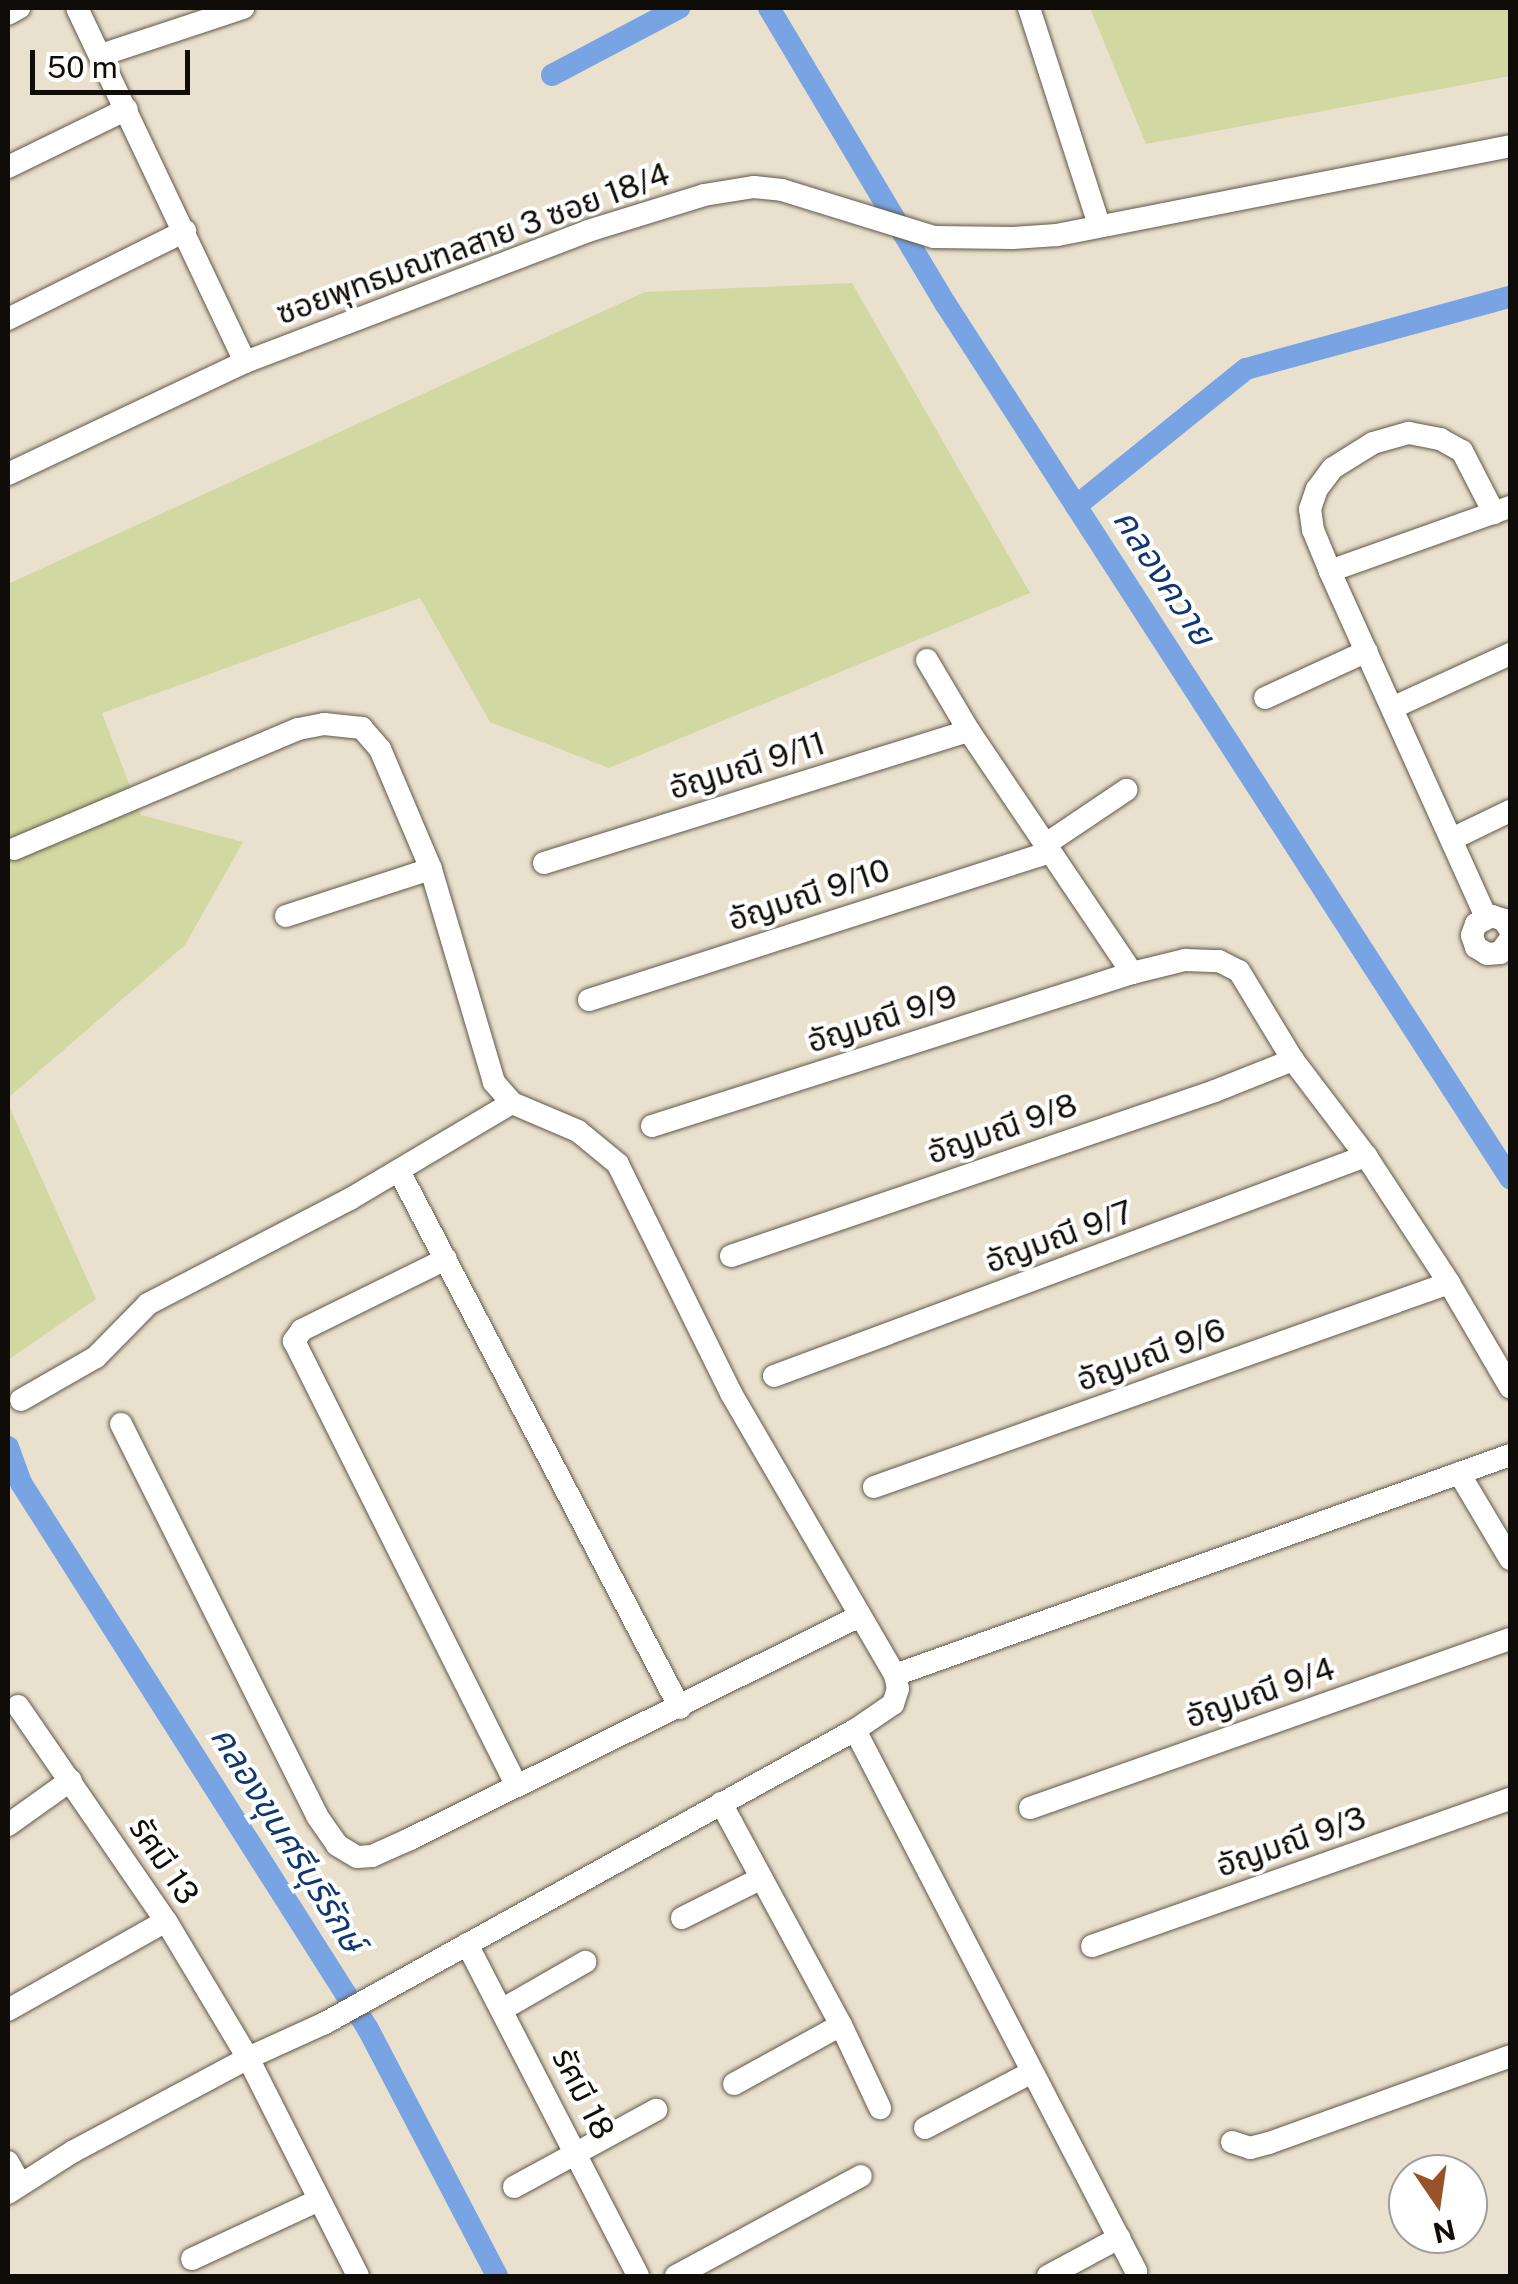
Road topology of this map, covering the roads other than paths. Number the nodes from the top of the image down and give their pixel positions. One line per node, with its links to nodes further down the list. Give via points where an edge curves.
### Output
1 (18, 8): 5 (street)
2 (77, 8): 6 (street)
3 (243, 8): 6 (street)
4 (1029, 8): 10 (street)
5 (8, 14)
6 (102, 55): 7 (street)
7 (127, 109): 9 (street); 11 (street)
8 (1510, 146): 10 (street, ซอยพุทธมณฑลสาย 3 ซอย 18/4)
9 (8, 167)
10 (1098, 226): 13 (street, ซอยพุทธมณฑลสาย 3 ซอย 18/4, via 1013,238 934,236 754,187 704,195 588,231)
11 (184, 232): 12 (street); 13 (street)
12 (8, 319)
13 (245, 362): 14 (street, ซอยพุทธมณฑลสาย 3 ซอย 18/4)
14 (8, 474)
15 (1502, 510): 16 (street); 16 (street, via 1462,451 1440,439 1409,434 1372,442 1333,468 1313,499 1313,530)
16 (1330, 571): 17 (street)
17 (1367, 651): 20 (street); 21 (street)
18 (1510, 654): 21 (street)
19 (927, 660): 22 (street)
20 (1265, 698)
21 (1392, 708): 25 (street)
22 (969, 731): 27 (street); 28 (street, อัญมณี 9/11)
23 (1126, 790): 27 (street, อัญมณี 9/10)
24 (1510, 811): 25 (street)
25 (1452, 839): 31 (street)
26 (14, 848): 29 (street, via 298,730 346,724 362,728 380,749)
27 (1048, 848): 33 (street); 34 (street, อัญมณี 9/10)
28 (544, 863)
29 (431, 868): 30 (street); 36 (street, via 494,1082)
30 (286, 916)
31 (1486, 917): 32 (street, via 1504,920); 32 (street, via 1473,929 1476,947 1487,954)
32 (1509, 943)
33 (1132, 973): 35 (street, อัญมณี 9/9, via 1185,960 1219,960 1239,971); 37 (street, อัญมณี 9/9)
34 (589, 1000)
35 (1293, 1060): 38 (street, อัญมณี 9/9); 40 (street, อัญมณี 9/8)
36 (512, 1103): 39 (street); 51 (street, via 578,1131 618,1164 731,1392)
37 (652, 1126)
38 (1366, 1156): 42 (street, อัญมณี 9/9); 43 (street, อัญมณี 9/7)
39 (399, 1171): 41 (street); 45 (street, via 148,1304 96,1356)
40 (732, 1256)
41 (446, 1259): 55 (street); 58 (street, via 302,1330 294,1341)
42 (1450, 1284): 44 (street, อัญมณี 9/9); 49 (street, อัญมณี 9/6)
43 (774, 1376)
44 (1510, 1387)
45 (21, 1400)
46 (121, 1424): 58 (street, via 337,1845 357,1857 372,1856)
47 (1510, 1455): 48 (street)
48 (1458, 1473): 50 (street); 53 (street)
49 (874, 1488)
50 (1510, 1559)
51 (860, 1616): 53 (street); 55 (street)
52 (1510, 1640): 61 (street, อัญมณี 9/4)
53 (895, 1675): 56 (street, via 893,1704)
54 (18, 1706): 57 (street, รัศมี 13)
55 (680, 1708): 58 (street)
56 (855, 1730): 60 (street); 74 (street)
57 (70, 1780): 62 (street); 65 (street, รัศมี 13)
58 (516, 1785)
59 (1510, 1800): 67 (street, อัญมณี 9/3)
60 (721, 1803): 63 (street); 66 (street)
61 (1030, 1808)
62 (8, 1825)
63 (762, 1878): 64 (street); 71 (street)
64 (682, 1918)
65 (166, 1921): 70 (street); 73 (street, รัศมี 13)
66 (467, 1944): 69 (street, รัศมี 18); 73 (street)
67 (1092, 1946)
68 (585, 1962): 69 (street)
69 (503, 2009): 80 (street, รัศมี 18)
70 (8, 2010)
71 (841, 2025): 75 (street); 76 (street)
72 (1510, 2056): 79 (street, via 1269,2143 1250,2148)
73 (248, 2058): 84 (street); 85 (street, รัศมี 13)
74 (1032, 2072): 78 (street); 86 (street)
75 (734, 2084)
76 (880, 2108)
77 (656, 2110): 80 (street)
78 (926, 2128)
79 (1232, 2142)
80 (577, 2152): 83 (street); 90 (street, รัศมี 18)
81 (8, 2162): 84 (street)
82 (861, 2176): 91 (street)
83 (514, 2187)
84 (14, 2189)
85 (319, 2200): 87 (street); 89 (street, รัศมี 13)
86 (1119, 2238): 88 (street); 92 (street)
87 (192, 2259)
88 (1136, 2271)
89 (358, 2276)
90 (638, 2276)
91 (676, 2276)
92 (1048, 2276)

